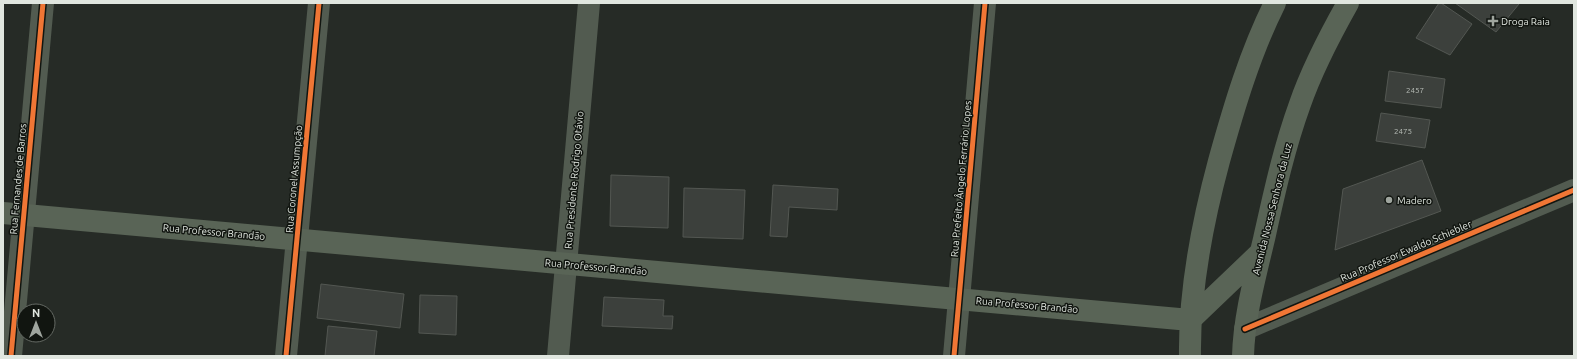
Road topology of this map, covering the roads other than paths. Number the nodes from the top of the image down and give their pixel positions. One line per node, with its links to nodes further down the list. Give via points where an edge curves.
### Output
1 (43, 3): 8 (street, Rua Fernandes de Barros)
2 (319, 3): 9 (street, Rua Coronel Assumpção)
3 (589, 3): 11 (street, Rua Presidente Rodrigo Otávio)
4 (985, 3): 12 (street, Rua Prefeito Ângelo Ferrário Lopes)
5 (1275, 3): 13 (main road, via 1244,77 1228,126 1204,227)
6 (1348, 3): 10 (main road, Avenida Nossa Senhora da Luz, via 1316,64 1300,104 1276,182)
7 (1574, 190): 14 (street, Rua Professor Ewaldo Schiebler)
8 (13, 214): 9 (main road, Rua Professor Brandão); 15 (street, Rua Fernandes de Barros)
9 (297, 240): 11 (main road, Rua Professor Brandão); 16 (street, Rua Coronel Assumpção)
10 (1260, 253): 13 (main road); 14 (main road, Avenida Nossa Senhora da Luz)
11 (566, 264): 12 (main road, Rua Professor Brandão); 17 (street, Rua Presidente Rodrigo Otávio)
12 (960, 299): 13 (main road, Rua Professor Brandão); 18 (street, Rua Prefeito Ângelo Ferrário Lopes)
13 (1190, 320): 19 (main road)
14 (1245, 329): 20 (main road, Avenida Nossa Senhora da Luz)
15 (11, 356)
16 (286, 356)
17 (558, 356)
18 (954, 356)
19 (1190, 356)
20 (1243, 356)

